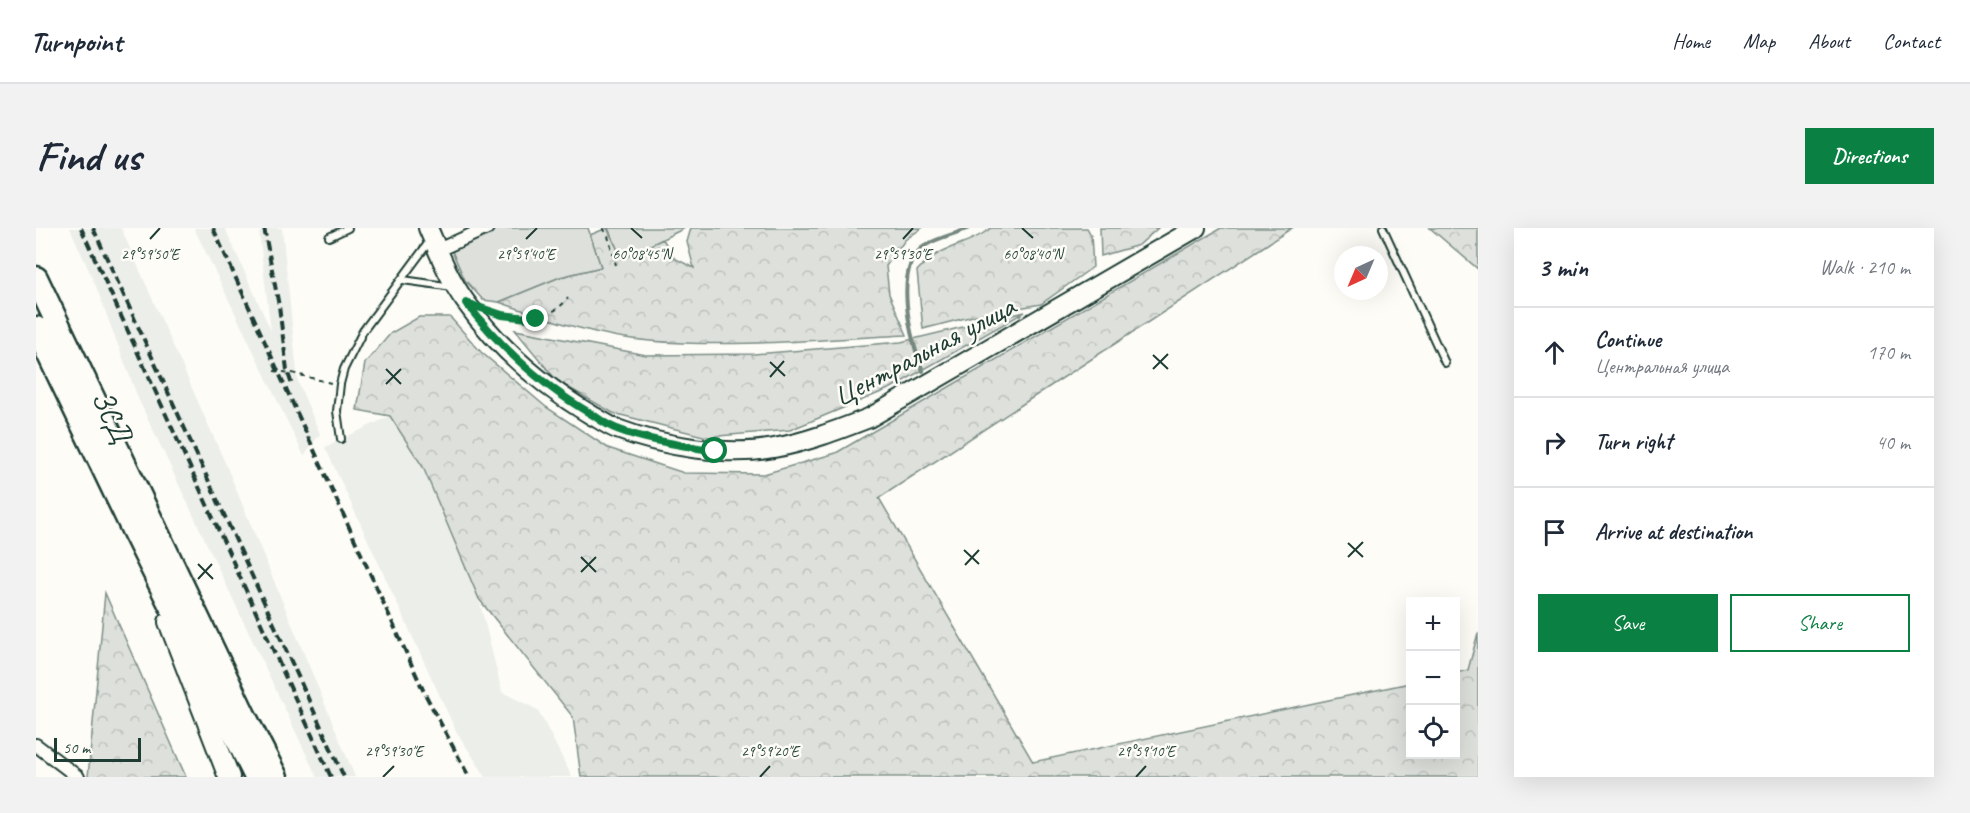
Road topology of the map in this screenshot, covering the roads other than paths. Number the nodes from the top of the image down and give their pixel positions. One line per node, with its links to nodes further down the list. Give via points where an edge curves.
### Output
1 (487, 228): 6 (street)
2 (1196, 228): 9 (main road, Центральная улица, via 870,418 773,449 715,451 615,428 567,401 525,367 496,339)
3 (1383, 228): 11 (lane)
4 (345, 229): 5 (lane)
5 (329, 237)
6 (433, 239): 8 (lane); 9 (main road, Центральная улица)
7 (36, 279): 10 (highway, ЗСД)
8 (403, 280): 9 (lane); 12 (lane, via 363,331 344,369 337,411)
9 (456, 287)
10 (45, 321): 13 (highway, ЗСД); 18 (highway)
11 (1445, 363)
12 (341, 439)
13 (133, 530): 16 (main road); 17 (highway, ЗСД)
14 (36, 745): 15 (street)
15 (78, 777)
16 (229, 777)
17 (256, 777)
18 (276, 777)

